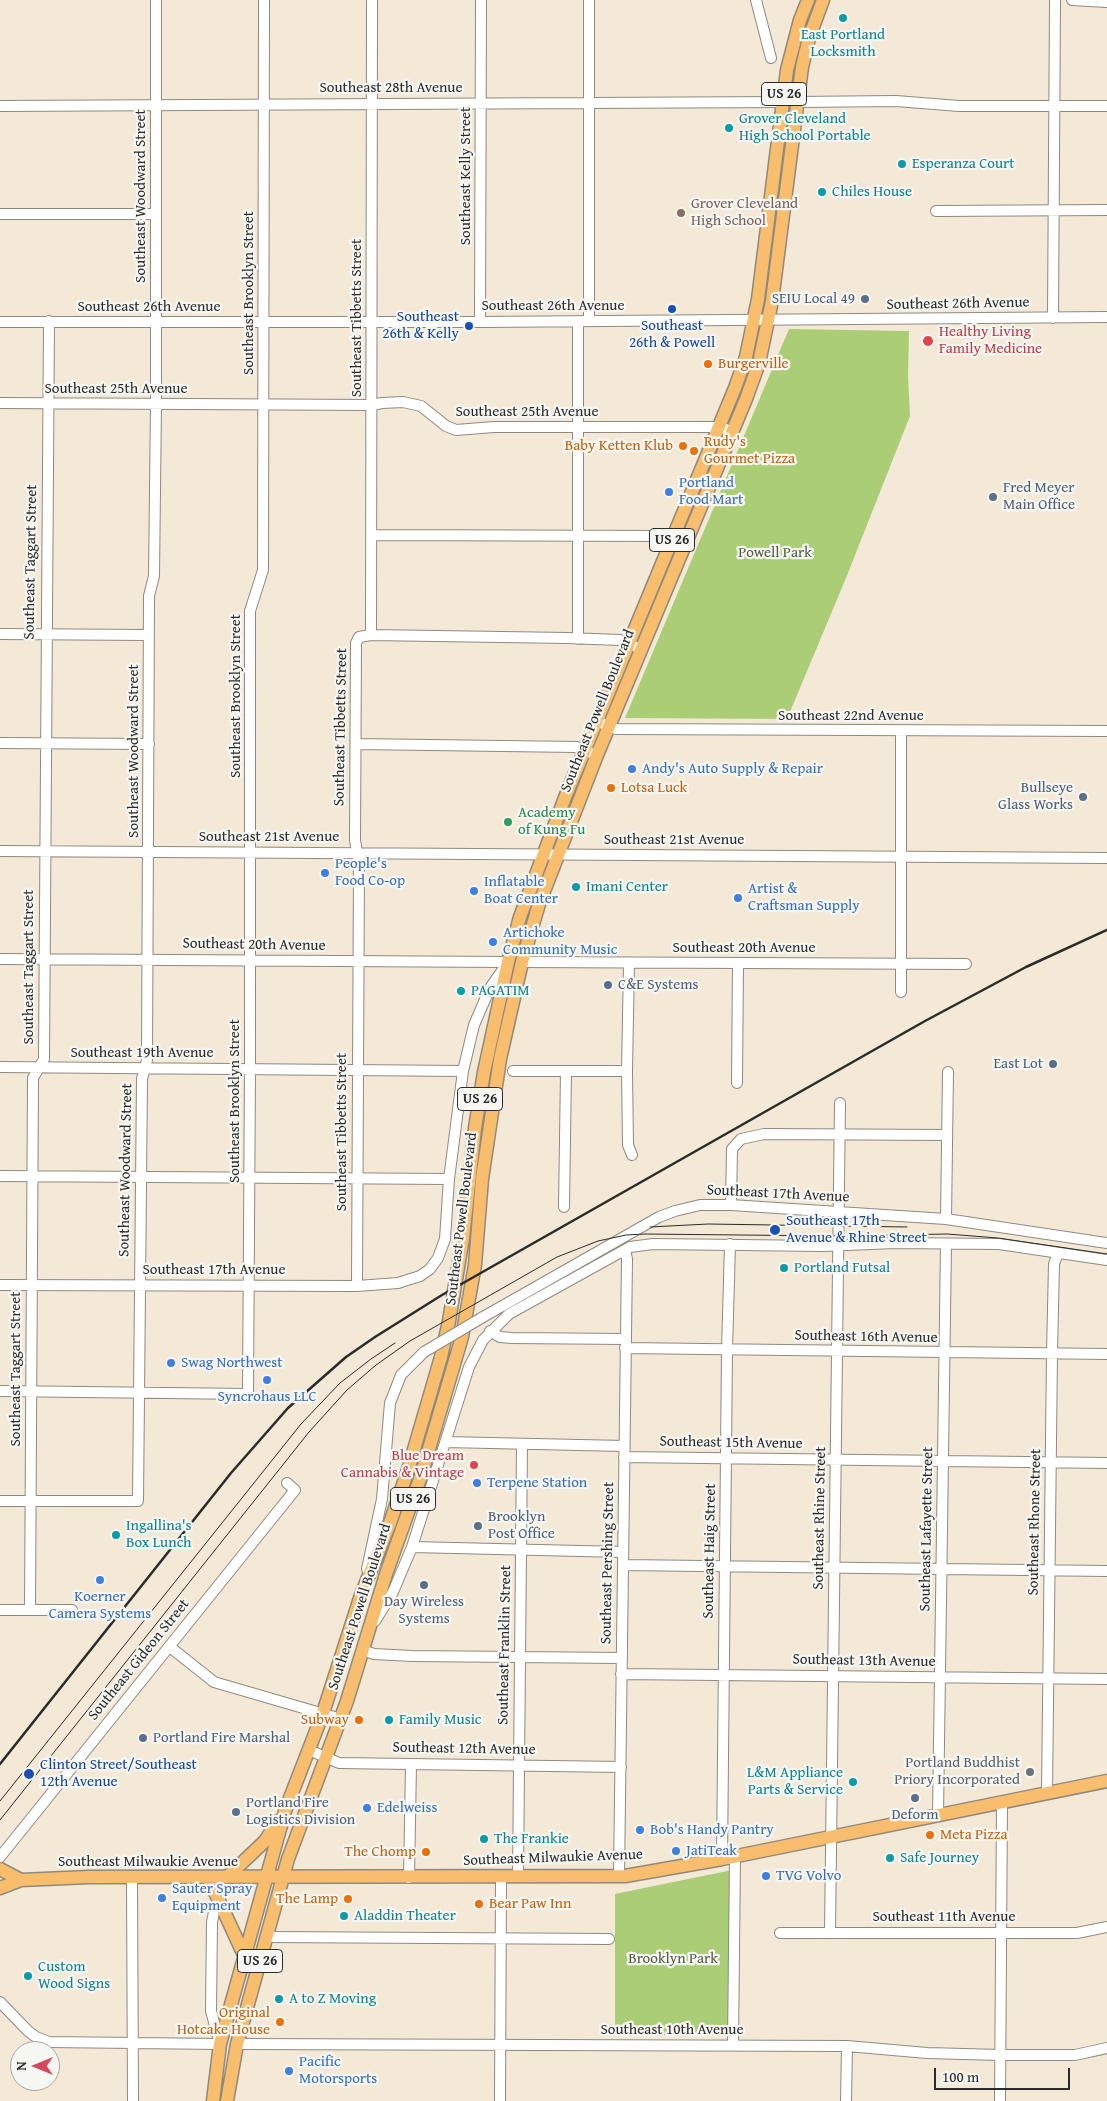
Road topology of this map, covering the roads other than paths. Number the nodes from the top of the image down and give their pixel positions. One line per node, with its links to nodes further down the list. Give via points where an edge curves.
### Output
1 (156, 0): 20 (street, Southeast Woodward Street)
2 (264, 0): 18 (street, Southeast Brooklyn Street)
3 (372, 0): 16 (street, Southeast Tibbetts Street)
4 (481, 0): 17 (street, Southeast Kelly Street)
5 (589, 0): 13 (street)
6 (756, 0): 12 (street)
7 (808, 0): 14 (main road, Southeast Powell Boulevard / US 26, via 792,47)
8 (823, 0): 15 (main road, Southeast Powell Boulevard / US 26, via 805,52)
9 (1055, 0): 22 (street)
10 (1072, 0): 11 (street)
11 (1107, 2)
12 (771, 58)
13 (589, 102): 14 (street, Southeast 28th Avenue); 17 (street, Southeast 28th Avenue); 35 (street)
14 (783, 102): 29 (main road, Southeast Powell Boulevard / US 26)
15 (798, 102): 22 (street, via 896,101 959,106); 30 (main road, Southeast Powell Boulevard / US 26)
16 (373, 103): 17 (street, Southeast 28th Avenue); 18 (street, Southeast 28th Avenue); 33 (street, Southeast Tibbetts Street)
17 (481, 103): 39 (street, Southeast Kelly Street)
18 (264, 104): 20 (street, Southeast 28th Avenue); 38 (street, Southeast Brooklyn Street)
19 (0, 106): 20 (street, Southeast 28th Avenue)
20 (156, 106): 27 (street, Southeast Woodward Street)
21 (1107, 106): 22 (street)
22 (1054, 107): 23 (street)
23 (1053, 210): 24 (street); 25 (street); 31 (street)
24 (1107, 210)
25 (936, 211)
26 (0, 214): 27 (street)
27 (156, 214): 37 (street, Southeast Woodward Street)
28 (1107, 317): 31 (street, Southeast 26th Avenue)
29 (755, 318): 30 (street, Southeast 26th Avenue); 35 (street, Southeast 26th Avenue); 46 (main road, Southeast Powell Boulevard / US 26, via 744,364)
30 (770, 318): 31 (street, Southeast 26th Avenue); 47 (main road, Southeast Powell Boulevard / US 26, via 759,363)
31 (1053, 318)
32 (49, 321): 36 (street, Southeast 26th Avenue); 37 (street, Southeast 26th Avenue); 41 (street, Southeast Taggart Street)
33 (372, 321): 38 (street, Southeast 26th Avenue); 39 (street, Southeast 26th Avenue); 44 (street, Southeast Tibbetts Street)
34 (578, 321): 35 (street, Southeast 26th Avenue); 39 (street, Southeast 26th Avenue); 45 (street)
35 (589, 321)
36 (0, 322)
37 (156, 322): 38 (street, Southeast 26th Avenue); 42 (street, Southeast Woodward Street)
38 (264, 322): 43 (street, Southeast Brooklyn Street)
39 (480, 322)
40 (0, 403): 41 (street, Southeast 25th Avenue)
41 (48, 404): 42 (street, Southeast 25th Avenue); 53 (street, Southeast Taggart Street)
42 (156, 404): 43 (street, Southeast 25th Avenue); 54 (street, Southeast Woodward Street, via 154,576 149,596)
43 (264, 405): 44 (street, Southeast 25th Avenue); 72 (street, Southeast Brooklyn Street, via 263,570 250,610)
44 (372, 405): 45 (street, Southeast 25th Avenue, via 382,402 416,404 456,430); 48 (street, Southeast Tibbetts Street)
45 (578, 427): 46 (street, Southeast 25th Avenue); 49 (street)
46 (719, 427): 47 (street, Southeast 25th Avenue); 50 (main road, Southeast Powell Boulevard / US 26)
47 (732, 432): 51 (main road, Southeast Powell Boulevard / US 26)
48 (372, 535): 49 (street); 55 (street, Southeast Tibbetts Street)
49 (578, 536): 50 (street); 56 (street)
50 (673, 537): 51 (street); 57 (main road, Southeast Powell Boulevard / US 26)
51 (686, 542): 58 (main road, Southeast Powell Boulevard / US 26)
52 (0, 634): 53 (street)
53 (45, 635): 54 (street); 64 (street, Southeast Taggart Street)
54 (149, 635): 65 (street, Southeast Woodward Street)
55 (371, 635): 56 (street); 66 (street, Southeast Tibbetts Street, via 359,637 356,643)
56 (578, 639): 57 (street, via 620,640)
57 (628, 644): 58 (street); 59 (main road, Southeast Powell Boulevard / US 26)
58 (641, 649): 60 (main road, Southeast Powell Boulevard / US 26)
59 (596, 722): 60 (street, Southeast 22nd Avenue); 67 (main road, Southeast Powell Boulevard / US 26)
60 (609, 727): 62 (street, Southeast 22nd Avenue); 68 (main road, Southeast Powell Boulevard / US 26)
61 (1107, 730): 62 (street, Southeast 22nd Avenue)
62 (901, 731): 76 (street)
63 (0, 742): 64 (street)
64 (45, 743): 65 (street); 70 (street, Southeast Taggart Street)
65 (149, 744): 71 (street, Southeast Woodward Street)
66 (356, 744): 67 (street, via 577,747); 73 (street, Southeast Tibbetts Street)
67 (584, 750): 68 (street); 74 (main road, Southeast Powell Boulevard / US 26)
68 (597, 755): 75 (main road, Southeast Powell Boulevard / US 26)
69 (0, 851): 70 (street, Southeast 21st Avenue)
70 (45, 851): 71 (street, Southeast 21st Avenue); 79 (street, Southeast Taggart Street)
71 (148, 852): 72 (street, Southeast 21st Avenue); 80 (street, Southeast Woodward Street)
72 (250, 852): 73 (street, Southeast 21st Avenue); 81 (street, Southeast Brooklyn Street)
73 (357, 853): 74 (street, Southeast 21st Avenue); 82 (street, Southeast Tibbetts Street)
74 (542, 855): 75 (street, Southeast 21st Avenue); 83 (main road, Southeast Powell Boulevard / US 26)
75 (558, 855): 76 (street, Southeast 21st Avenue); 84 (main road, Southeast Powell Boulevard / US 26)
76 (901, 856): 77 (street, Southeast 21st Avenue); 87 (street)
77 (1107, 858)
78 (0, 959): 79 (street, Southeast 20th Avenue)
79 (44, 959): 80 (street, Southeast 20th Avenue); 91 (street, Southeast Taggart Street, via 44,1059)
80 (148, 959): 81 (street, Southeast 20th Avenue); 92 (street, Southeast Woodward Street)
81 (250, 959): 82 (street, Southeast 20th Avenue); 93 (street, Southeast Brooklyn Street)
82 (358, 961): 83 (street, Southeast 20th Avenue); 94 (street, Southeast Tibbetts Street)
83 (508, 962): 95 (street, via 485,997 474,1025); 157 (main road, Southeast Powell Boulevard / US 26, via 484,1072 463,1238 445,1339 408,1470)
84 (522, 962): 85 (street, Southeast 20th Avenue); 161 (main road, Southeast Powell Boulevard / US 26, via 495,1090 482,1179 475,1265 464,1329 412,1505)
85 (629, 963): 86 (street, Southeast 20th Avenue); 98 (street)
86 (738, 963): 87 (street, Southeast 20th Avenue); 100 (street)
87 (901, 964): 88 (street, Southeast 20th Avenue); 89 (street)
88 (966, 964)
89 (902, 992)
90 (0, 1067): 91 (street, Southeast 19th Avenue)
91 (38, 1068): 92 (street, Southeast 19th Avenue); 106 (street, Southeast Taggart Street, via 33,1078)
92 (145, 1068): 93 (street, Southeast 19th Avenue); 107 (street, Southeast Woodward Street)
93 (250, 1068): 94 (street, Southeast 19th Avenue); 108 (street, Southeast Brooklyn Street)
94 (358, 1069): 95 (street, Southeast 19th Avenue); 109 (street, Southeast Tibbetts Street)
95 (463, 1071): 110 (street)
96 (513, 1071): 97 (street)
97 (566, 1071): 98 (street); 112 (street)
98 (627, 1071): 104 (street, via 628,1145)
99 (948, 1072): 103 (street)
100 (737, 1084)
101 (840, 1103): 102 (street, Southeast Rhine Street)
102 (840, 1134): 103 (street); 111 (street, via 764,1134 738,1141 732,1149); 113 (street, Southeast Rhine Street)
103 (947, 1135): 114 (street)
104 (632, 1155)
105 (0, 1176): 106 (street)
106 (32, 1176): 107 (street); 123 (street, Southeast Taggart Street)
107 (140, 1176): 108 (street); 124 (street, Southeast Woodward Street)
108 (249, 1176): 109 (street); 125 (street, Southeast Brooklyn Street)
109 (357, 1178): 110 (street); 126 (street, Southeast Tibbetts Street)
110 (450, 1179): 126 (street, Southeast 17th Avenue, via 445,1239 438,1258 426,1273 398,1284)
111 (731, 1205): 113 (street, Southeast 17th Avenue); 157 (street, Southeast 17th Avenue, bridge, via 690,1207 659,1217 424,1352 400,1376 390,1403 382,1499)
112 (564, 1207)
113 (838, 1212): 114 (street, Southeast 17th Avenue); 118 (street, Southeast Rhine Street)
114 (946, 1218): 115 (street, Southeast 17th Avenue)
115 (1107, 1243)
116 (730, 1244): 118 (street); 119 (street, via 643,1244); 129 (street, Southeast Haig Street)
117 (946, 1244): 118 (street); 120 (street, via 1011,1245); 131 (street, Southeast Lafayette Street)
118 (837, 1246): 130 (street, Southeast Rhine Street)
119 (624, 1250): 127 (street, via 516,1309); 128 (street, Southeast Pershing Street, via 627,1259)
120 (1058, 1253): 121 (street); 132 (street, Southeast Rhone Street, via 1054,1264)
121 (1107, 1260)
122 (0, 1284): 123 (street, Southeast 17th Avenue)
123 (31, 1284): 124 (street, Southeast 17th Avenue); 135 (street, Southeast Taggart Street)
124 (140, 1285): 125 (street, Southeast 17th Avenue); 136 (street, Southeast Woodward Street)
125 (249, 1285): 126 (street, Southeast 17th Avenue); 136 (street, Southeast Brooklyn Street, via 248,1394)
126 (357, 1286)
127 (490, 1331): 128 (street, Southeast 16th Avenue, via 500,1337); 137 (street, via 472,1362)
128 (625, 1343): 129 (street, Southeast 16th Avenue); 139 (street, Southeast Pershing Street)
129 (726, 1350): 130 (street, Southeast 16th Avenue); 140 (street, Southeast Haig Street)
130 (836, 1352): 131 (street, Southeast 16th Avenue); 141 (street, Southeast Rhine Street)
131 (945, 1353): 132 (street, Southeast 16th Avenue); 142 (street, Southeast Lafayette Street)
132 (1052, 1353): 133 (street, Southeast 16th Avenue); 143 (street, Southeast Rhone Street)
133 (1107, 1354)
134 (0, 1391): 135 (street)
135 (31, 1391): 136 (street); 147 (street, Southeast Taggart Street)
136 (140, 1393): 147 (street, Southeast Woodward Street, via 138,1501)
137 (446, 1442): 138 (street, Southeast 15th Avenue); 148 (street)
138 (522, 1444): 139 (street, Southeast 15th Avenue); 149 (street, Southeast Franklin Street)
139 (624, 1451): 140 (street, Southeast 15th Avenue); 150 (street, Southeast Pershing Street)
140 (726, 1458): 141 (street, Southeast 15th Avenue); 152 (street, Southeast Haig Street)
141 (835, 1459): 142 (street, Southeast 15th Avenue); 153 (street, Southeast Rhine Street)
142 (944, 1460): 143 (street, Southeast 15th Avenue); 154 (street, Southeast Lafayette Street)
143 (1051, 1462): 144 (street, Southeast 15th Avenue); 155 (street, Southeast Rhone Street)
144 (1107, 1463)
145 (287, 1483): 162 (street, Southeast Gideon Street, via 295,1490)
146 (0, 1501): 147 (street)
147 (30, 1501): 159 (street, Southeast Taggart Street)
148 (412, 1547): 149 (street); 161 (street)
149 (522, 1549): 150 (street); 163 (street, Southeast Franklin Street)
150 (623, 1552): 151 (street, Southeast Pershing Street)
151 (623, 1565): 152 (street); 164 (street, Southeast Pershing Street)
152 (725, 1566): 153 (street); 166 (street, Southeast Haig Street)
153 (834, 1568): 154 (street); 167 (street, Southeast Rhine Street)
154 (941, 1569): 155 (street); 168 (street, Southeast Lafayette Street)
155 (1050, 1571): 156 (street); 169 (street, Southeast Rhone Street)
156 (1107, 1571)
157 (361, 1595): 171 (main road, Southeast Powell Boulevard / US 26)
158 (0, 1610): 159 (street)
159 (30, 1610): 160 (street)
160 (72, 1610)
161 (364, 1644): 163 (street, via 374,1654); 172 (main road, Southeast Powell Boulevard / US 26)
162 (170, 1647): 171 (street, via 214,1682); 185 (street, Southeast Gideon Street)
163 (520, 1657): 164 (street); 176 (street, Southeast Franklin Street)
164 (621, 1658): 165 (street, Southeast Pershing Street)
165 (621, 1674): 166 (street, Southeast 13th Avenue); 177 (street, Southeast Pershing Street)
166 (724, 1674): 167 (street, Southeast 13th Avenue); 186 (street, Southeast Haig Street)
167 (832, 1676): 168 (street, Southeast 13th Avenue); 183 (street, Southeast Rhine Street)
168 (940, 1678): 169 (street, Southeast 13th Avenue); 182 (street, Southeast Lafayette Street)
169 (1048, 1679): 170 (street, Southeast 13th Avenue); 179 (street, Southeast Rhone Street)
170 (1107, 1679)
171 (323, 1713): 172 (street); 173 (main road, Southeast Powell Boulevard / US 26)
172 (341, 1718): 174 (main road, Southeast Powell Boulevard / US 26)
173 (309, 1750): 174 (street, Southeast 12th Avenue); 181 (main road, Southeast Powell Boulevard / US 26)
174 (327, 1758): 175 (street, Southeast 12th Avenue, via 339,1763); 195 (main road, Southeast Powell Boulevard / US 26)
175 (411, 1764): 176 (street, Southeast 12th Avenue); 196 (street)
176 (519, 1766): 177 (street, Southeast 12th Avenue); 194 (street, Southeast Franklin Street)
177 (621, 1767): 188 (street, Southeast Pershing Street)
178 (1107, 1781): 179 (main road, Southeast Milwaukie Avenue)
179 (1047, 1793): 180 (main road, Southeast Milwaukie Avenue)
180 (1002, 1802): 182 (main road, Southeast Milwaukie Avenue); 203 (street)
181 (285, 1811): 191 (main road, via 265,1842); 192 (main road, Southeast Powell Boulevard / US 26)
182 (938, 1815): 183 (main road, Southeast Milwaukie Avenue)
183 (831, 1836): 184 (main road, Southeast Milwaukie Avenue); 202 (street, Southeast Rhine Street)
184 (735, 1856): 186 (main road, Southeast Milwaukie Avenue); 214 (street)
185 (0, 1857)
186 (722, 1858): 188 (main road, Southeast Milwaukie Avenue)
187 (0, 1868): 197 (main road)
188 (619, 1876): 194 (main road, Southeast Milwaukie Avenue)
189 (132, 1877): 190 (main road, Southeast Milwaukie Avenue); 197 (main road, Southeast Milwaukie Avenue); 210 (street)
190 (208, 1877): 191 (main road, Southeast Milwaukie Avenue); 199 (main road)
191 (227, 1877): 192 (main road, Southeast Milwaukie Avenue)
192 (266, 1877): 195 (main road, Southeast Milwaukie Avenue); 207 (main road, Southeast Powell Boulevard / US 26)
193 (501, 1877): 194 (main road, Southeast Milwaukie Avenue); 196 (main road, Southeast Milwaukie Avenue); 205 (street)
194 (518, 1877)
195 (283, 1878): 196 (main road, Southeast Milwaukie Avenue); 204 (main road, Southeast Powell Boulevard / US 26)
196 (409, 1878)
197 (20, 1880): 198 (main road)
198 (0, 1888)
199 (220, 1900): 207 (main road); 211 (street, via 212,1922 211,2003)
200 (1107, 1928): 203 (street, Southeast 11th Avenue, via 1077,1934)
201 (780, 1933): 202 (street, Southeast 11th Avenue)
202 (830, 1933): 203 (street, Southeast 11th Avenue)
203 (1002, 1934): 217 (street)
204 (267, 1938): 205 (street); 212 (main road, Southeast Powell Boulevard / US 26)
205 (500, 1939): 206 (street); 213 (street)
206 (609, 1939)
207 (244, 1955): 209 (main road, Southeast Powell Boulevard / US 26)
208 (0, 2002): 210 (street, via 24,2028 42,2040)
209 (225, 2028): 211 (main road, Southeast Powell Boulevard / US 26); 212 (main road)
210 (133, 2044): 211 (street); 219 (street)
211 (220, 2044): 218 (main road); 220 (main road, Southeast Powell Boulevard / US 26)
212 (237, 2044): 213 (street, Southeast 10th Avenue); 218 (main road, Southeast Powell Boulevard / US 26)
213 (500, 2045): 214 (street, Southeast 10th Avenue); 222 (street)
214 (733, 2045): 215 (street, Southeast 10th Avenue)
215 (847, 2046): 217 (street, Southeast 10th Avenue); 223 (street)
216 (1107, 2048): 217 (street, Southeast 10th Avenue, via 1075,2055)
217 (1000, 2055): 224 (street)
218 (233, 2063): 221 (main road, Southeast Powell Boulevard / US 26)
219 (133, 2101)
220 (213, 2101)
221 (227, 2101)
222 (500, 2101)
223 (846, 2101)
224 (1000, 2101)

